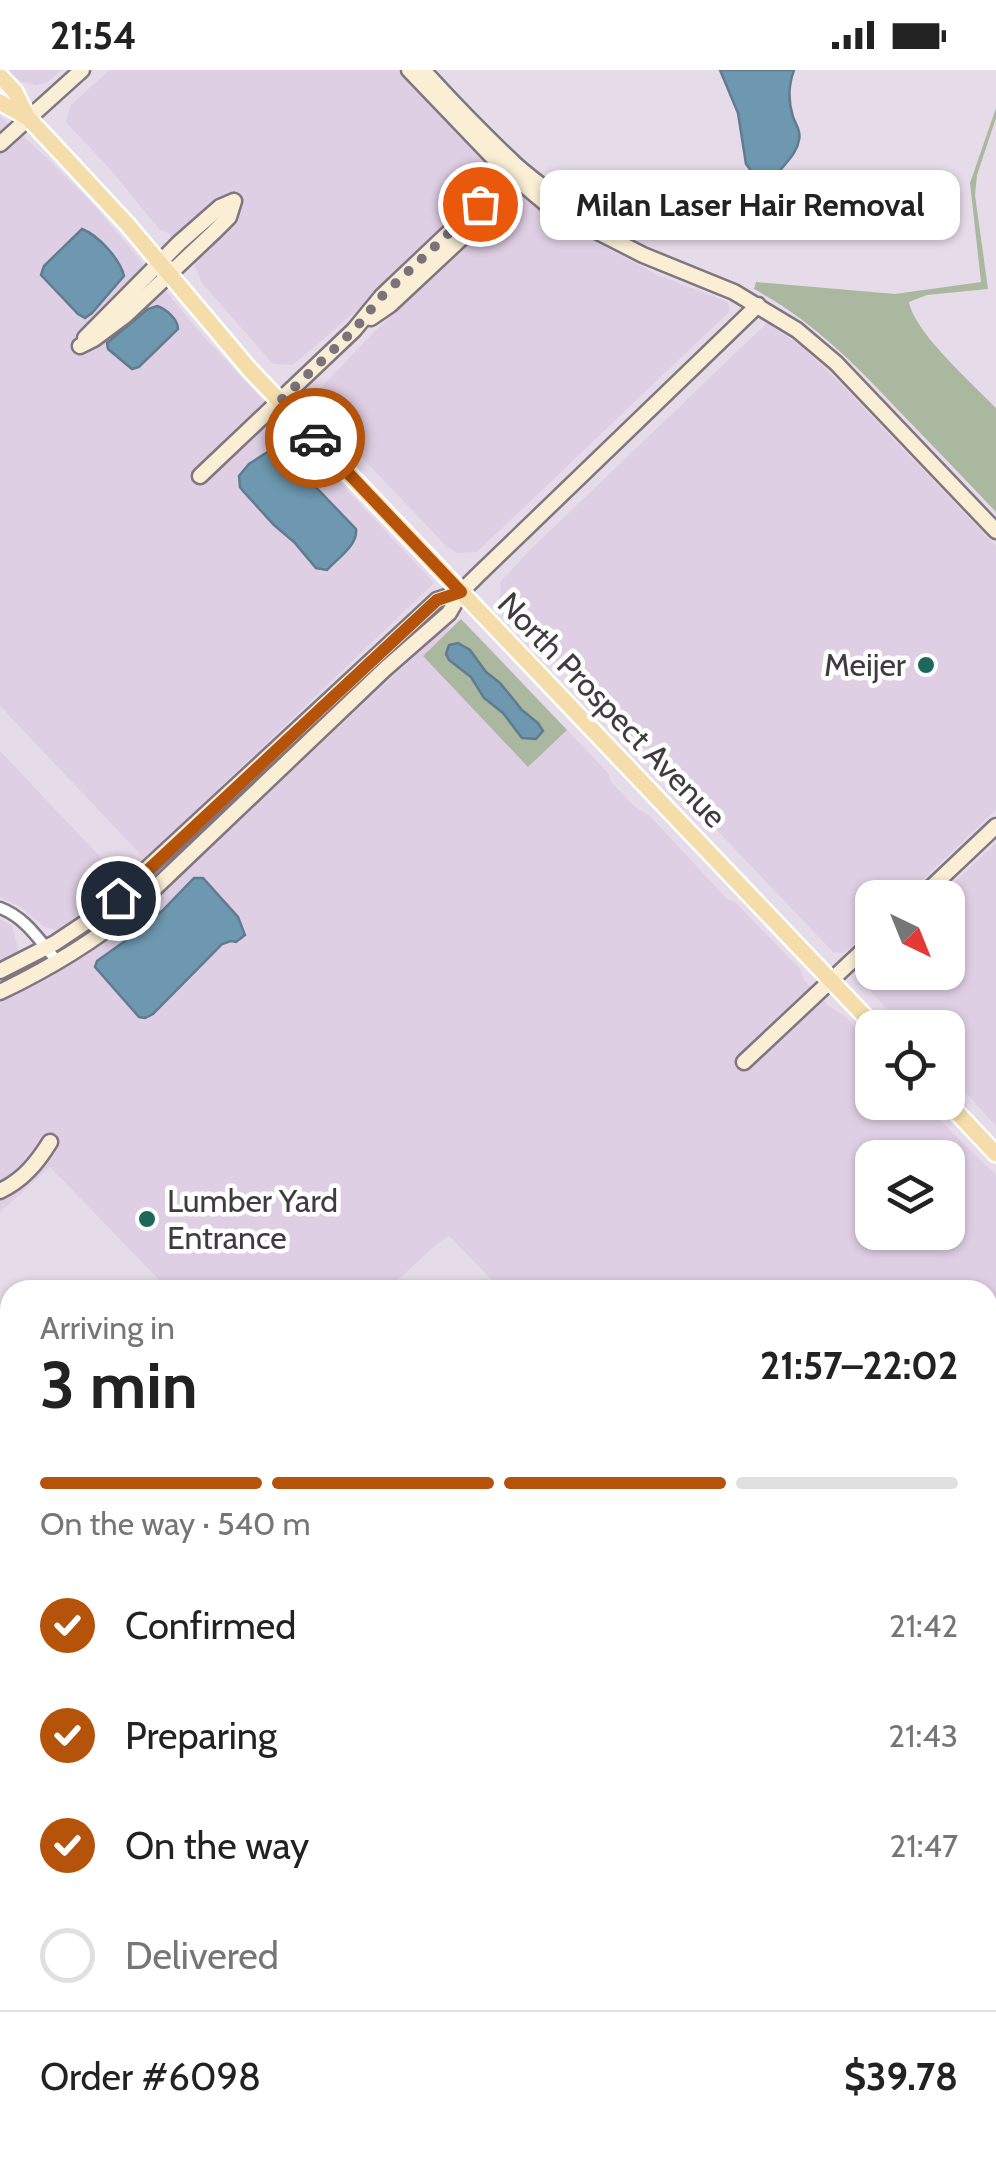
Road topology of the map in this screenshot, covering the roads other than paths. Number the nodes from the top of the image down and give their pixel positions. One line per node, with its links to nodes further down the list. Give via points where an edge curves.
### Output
1 (82, 70): 6 (main road)
2 (410, 70): 8 (main road, via 466,132)
3 (424, 70): 8 (main road)
4 (0, 76): 6 (main road, North Prospect Avenue)
5 (0, 102): 6 (main road, North Prospect Avenue)
6 (28, 118): 7 (main road); 9 (main road, North Prospect Avenue)
7 (0, 144)
8 (519, 175): 10 (main road, via 582,223); 11 (main road, via 382,296)
9 (164, 268): 9 (main road, via 229,216 234,201 220,207); 9 (main road, via 86,336 80,346 125,316); 11 (main road, North Prospect Avenue)
10 (758, 305): 13 (main road, via 826,354); 14 (main road)
11 (280, 401): 12 (main road); 14 (main road, North Prospect Avenue)
12 (200, 476)
13 (996, 530)
14 (461, 592): 18 (main road, via 437,600 121,895); 20 (main road, via 449,613 133,909); 22 (main road, North Prospect Avenue)
15 (996, 826): 16 (main road)
16 (939, 880)
17 (0, 908): 18 (street, via 25,923)
18 (45, 948): 20 (street); 21 (main road)
19 (855, 958): 22 (main road)
20 (58, 962): 23 (main road)
21 (0, 972)
22 (832, 980): 24 (main road, North Prospect Avenue); 25 (main road)
23 (0, 992)
24 (860, 1010)
25 (744, 1062)
26 (964, 1120): 28 (main road)
27 (50, 1142): 29 (main road, via 21,1178)
28 (996, 1154)
29 (0, 1191)

